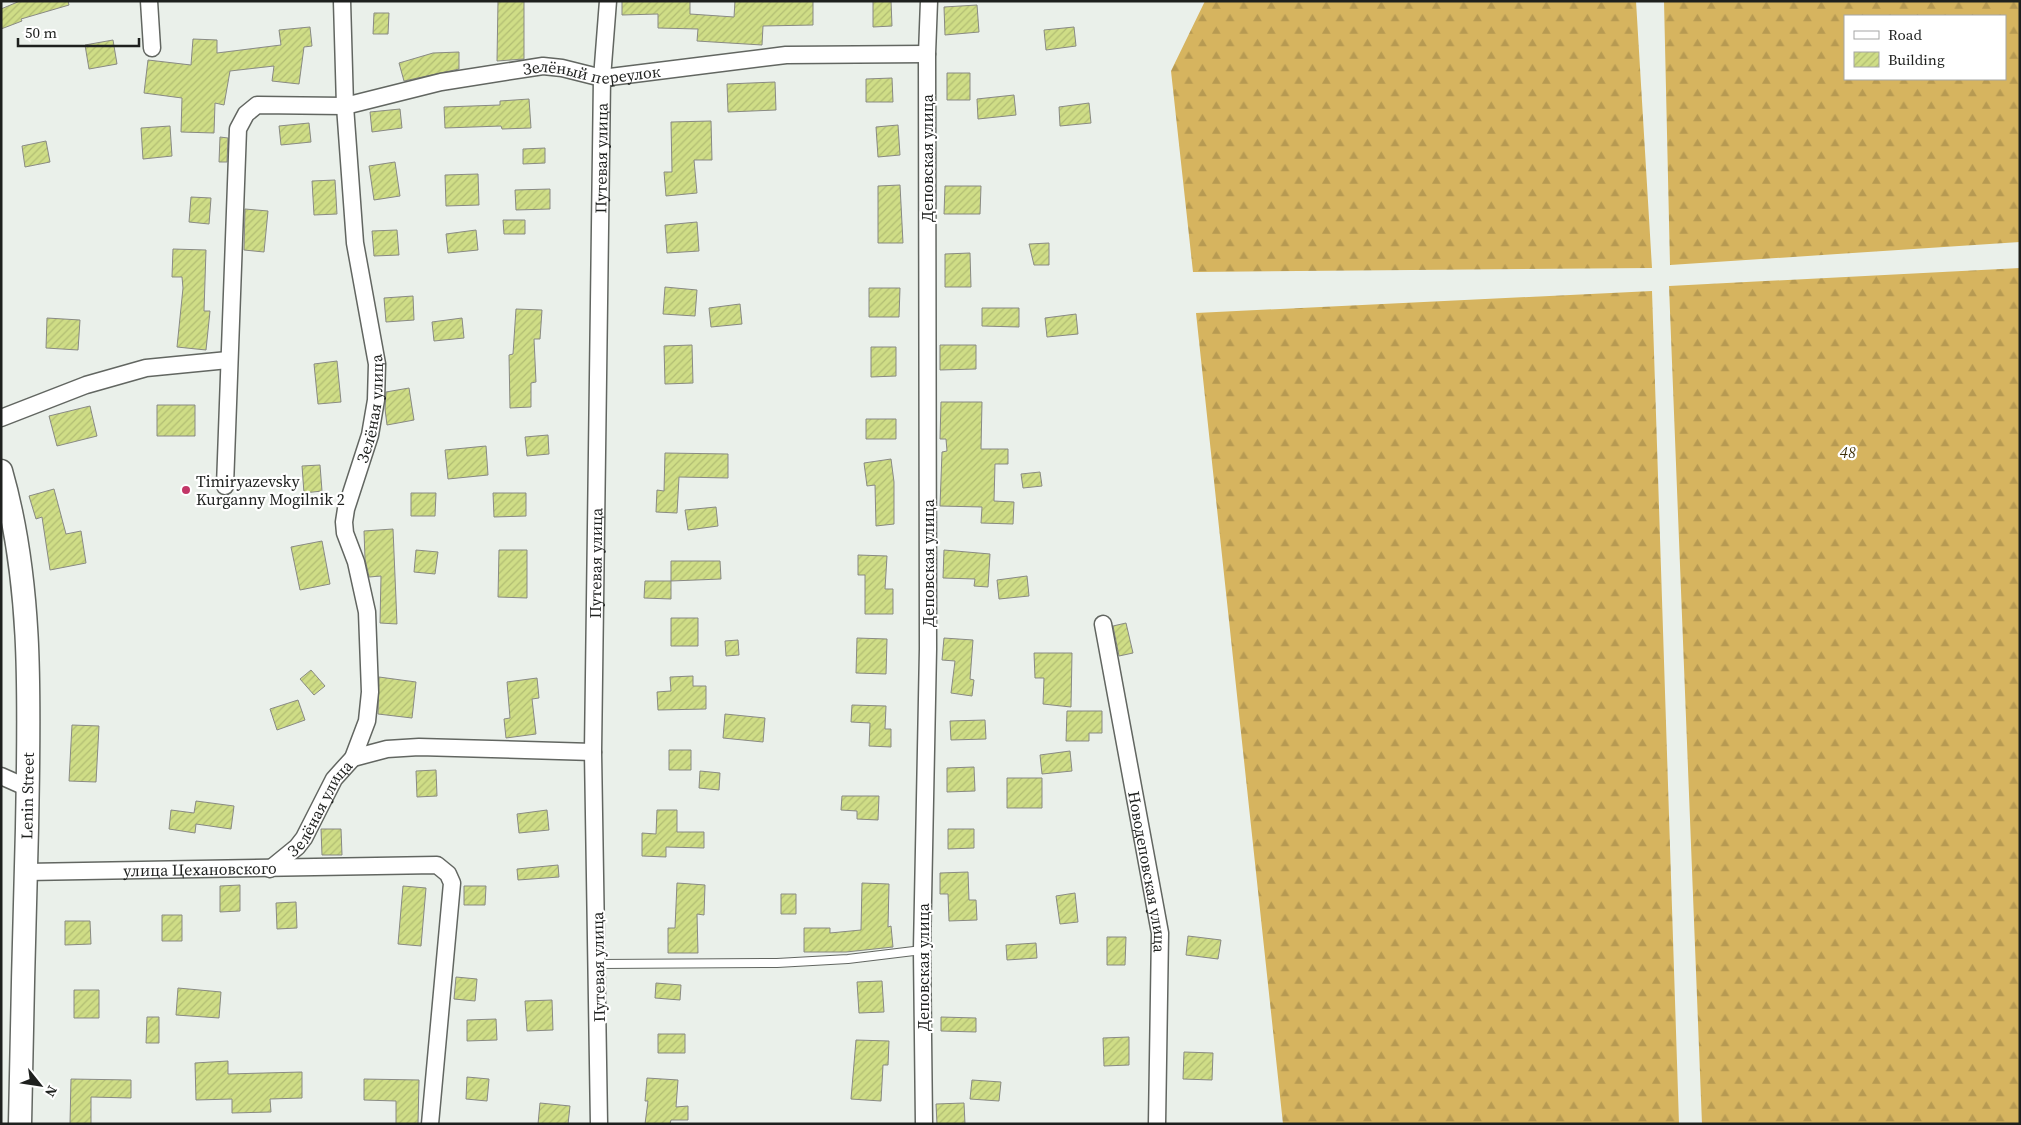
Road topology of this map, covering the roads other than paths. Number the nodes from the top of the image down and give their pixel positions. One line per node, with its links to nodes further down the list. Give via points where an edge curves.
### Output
1 (149, 1): 5 (street)
2 (342, 1): 8 (street, Зелёная улица)
3 (608, 1): 7 (street, Путевая улица)
4 (929, 1): 6 (street, Деповская улица)
5 (152, 48)
6 (927, 54): 7 (street, Зелёный переулок, via 786,55); 20 (street, Деповская улица, via 928,649)
7 (602, 78): 8 (street, Зелёный переулок, via 543,66 441,82); 14 (street, Путевая улица)
8 (345, 106): 9 (street, Зелёный переулок, via 257,105 246,114 238,129); 15 (street, Зелёная улица, via 355,243 377,364 376,400 370,435 344,522 366,612 370,692 367,721)
9 (228, 360): 10 (street, via 146,368 86,385); 12 (street)
10 (1, 418)
11 (1, 471): 17 (street, Lenin Street, via 19,544 22,574)
12 (225, 486)
13 (1102, 624): 26 (street, Новодеповская улица, via 1160,933)
14 (594, 752): 15 (street, via 419,747 387,749); 21 (street, Путевая улица)
15 (353, 758): 18 (street, Зелёная улица, via 334,779 304,838)
16 (1, 776): 17 (street)
17 (28, 788): 19 (street, Lenin Street)
18 (270, 869): 19 (street, улица Цехановского); 23 (street, улица Цехановского, via 437,865 448,874 452,883)
19 (26, 872): 22 (street, Lenin Street)
20 (922, 950): 21 (lane, via 777,963); 25 (street, Деповская улица)
21 (599, 964): 24 (street, Путевая улица)
22 (20, 1124)
23 (430, 1124)
24 (600, 1124)
25 (924, 1124)
26 (1157, 1124)

